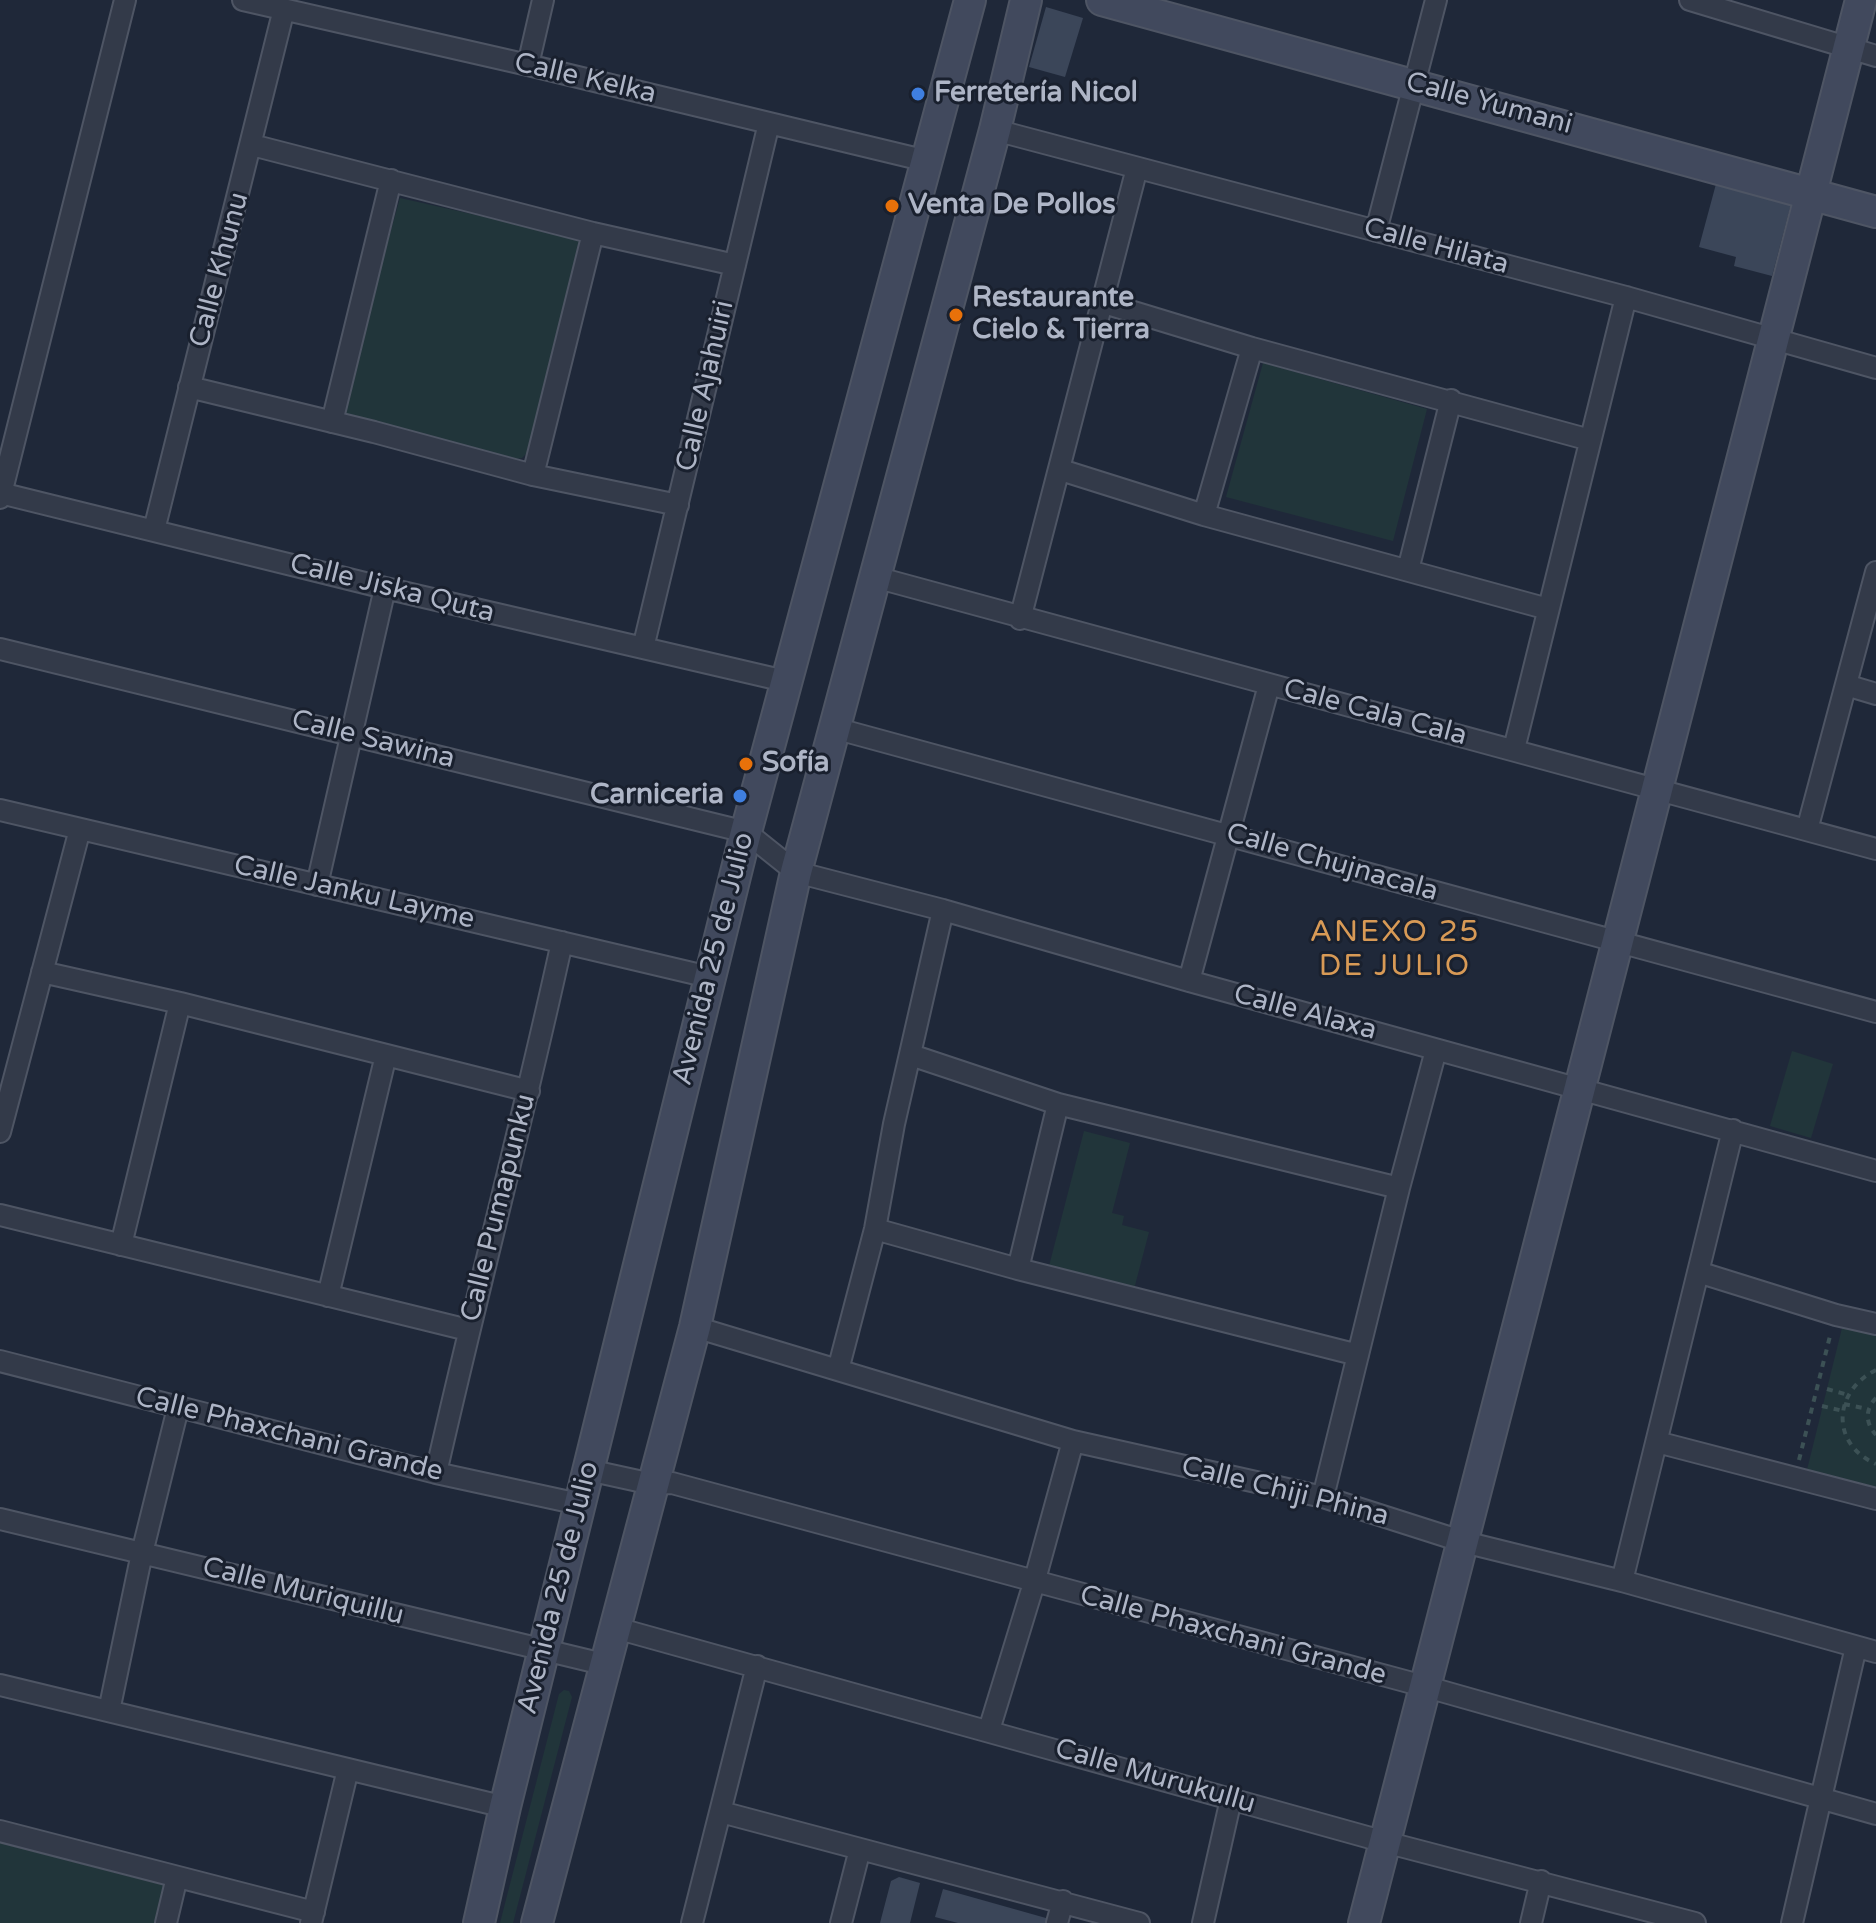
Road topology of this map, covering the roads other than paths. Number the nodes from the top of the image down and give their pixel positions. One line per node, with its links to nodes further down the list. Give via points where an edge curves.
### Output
1 (125, 0): 36 (street)
2 (243, 0): 10 (street, Calle Kelka)
3 (543, 0): 12 (street)
4 (970, 0): 17 (main road, Avenida 25 de Julio)
5 (1026, 0): 15 (main road, Avenida 25 de Julio)
6 (1102, 0): 13 (main road, Calle Yumani)
7 (1436, 0): 13 (street)
8 (1861, 0): 11 (main road)
9 (1697, 1): 11 (street)
10 (284, 9): 12 (street, Calle Kelka); 16 (street, Calle Khunu)
11 (1862, 53): 20 (main road)
12 (528, 65): 14 (street, Calle Kelka)
13 (1414, 83): 20 (main road, Calle Yumani); 22 (street)
14 (769, 123): 17 (street, Calle Kelka); 24 (street, Calle Ajahuiri)
15 (995, 130): 18 (street, Calle Hilata); 42 (main road, Avenida 25 de Julio)
16 (252, 145): 19 (street); 30 (street, Calle Khunu)
17 (927, 161): 48 (main road, Avenida 25 de Julio)
18 (1137, 168): 22 (street, Calle Hilata); 26 (street)
19 (391, 180): 23 (street); 32 (street)
20 (1811, 194): 21 (main road, Calle Yumani); 27 (main road)
21 (1876, 212)
22 (1376, 231): 25 (street, Calle Hilata)
23 (593, 233): 24 (street); 35 (street)
24 (735, 265): 37 (street, Calle Ajahuiri)
25 (1626, 297): 27 (street, Calle Hilata); 33 (street)
26 (1104, 303): 28 (street); 34 (street)
27 (1773, 340): 29 (street, Calle Hilata); 55 (main road)
28 (1252, 348): 31 (street); 38 (street)
29 (1876, 368)
30 (189, 387): 32 (street); 39 (street, Calle Khunu)
31 (1451, 400): 33 (street); 40 (street)
32 (332, 422): 35 (street)
33 (1590, 440): 44 (street)
34 (1061, 470): 38 (street); 45 (street)
35 (533, 475): 37 (street)
36 (0, 495): 39 (street, Calle Jiska Quta)
37 (678, 505): 46 (street, Calle Ajahuiri)
38 (1204, 515): 40 (street)
39 (154, 530): 43 (street, Calle Jiska Quta)
40 (1408, 570): 44 (street)
41 (1876, 572): 50 (street)
42 (875, 577): 45 (street, Cale Cala Cala); 52 (main road, Avenida 25 de Julio)
43 (385, 588): 46 (street, Calle Jiska Quta); 53 (street)
44 (1548, 609): 54 (street)
45 (1020, 619): 49 (street, Cale Cala Cala)
46 (643, 648): 48 (street, Calle Jiska Quta)
47 (0, 649): 53 (street, Calle Sawina)
48 (785, 681): 59 (main road, Avenida 25 de Julio)
49 (1269, 685): 54 (street, Cale Cala Cala); 60 (street)
50 (1846, 685): 51 (street); 58 (street)
51 (1876, 694)
52 (834, 728): 60 (street, Calle Chujnacala); 62 (main road, Avenida 25 de Julio)
53 (350, 735): 59 (street, Calle Sawina); 63 (street)
54 (1514, 749): 55 (street, Cale Cala Cala)
55 (1658, 789): 58 (street, Cale Cala Cala); 66 (main road)
56 (0, 810): 57 (street, Calle Janku Layme)
57 (80, 829): 63 (street, Calle Janku Layme); 67 (street)
58 (1807, 830): 61 (street, Cale Cala Cala)
59 (746, 832): 62 (street, Calle Alaxa); 68 (main road, Avenida 25 de Julio)
60 (1227, 834): 66 (street, Calle Chujnacala); 69 (street)
61 (1876, 849)
62 (796, 872): 64 (street, Calle Alaxa); 89 (main road, Avenida 25 de Julio)
63 (317, 885): 65 (street, Calle Janku Layme)
64 (943, 910): 69 (street, Calle Alaxa); 74 (street)
65 (562, 942): 68 (street, Calle Janku Layme); 76 (street, Calle Pumapunku)
66 (1618, 942): 71 (street, Calle Chujnacala); 75 (main road)
67 (42, 972): 70 (street); 79 (street)
68 (709, 977): 97 (main road, Avenida 25 de Julio)
69 (1189, 981): 72 (street, Calle Alaxa)
70 (180, 1003): 73 (street); 84 (street)
71 (1876, 1012)
72 (1436, 1050): 75 (street, Calle Alaxa); 81 (street)
73 (386, 1055): 76 (street); 87 (street)
74 (911, 1055): 77 (street); 83 (street)
75 (1581, 1089): 78 (street, Calle Alaxa); 104 (main road)
76 (529, 1091): 90 (street, Calle Pumapunku)
77 (1058, 1104): 81 (street); 85 (street)
78 (1733, 1130): 80 (street, Calle Alaxa); 86 (street)
79 (0, 1132)
80 (1876, 1171)
81 (1399, 1188): 91 (street)
82 (0, 1215): 84 (street)
83 (875, 1229): 85 (street); 93 (street)
84 (121, 1245): 87 (street)
85 (1018, 1269): 91 (street)
86 (1698, 1272): 88 (street); 96 (street)
87 (328, 1296): 90 (street)
88 (1876, 1324)
89 (695, 1327): 93 (street, Calle Chiji Phina); 99 (main road, Avenida 25 de Julio)
90 (468, 1330): 98 (street, Calle Pumapunku)
91 (1358, 1355): 100 (street)
92 (0, 1361): 94 (street, Calle Phaxchani Grande)
93 (838, 1370): 95 (street, Calle Chiji Phina)
94 (178, 1408): 98 (street, Calle Phaxchani Grande); 105 (street)
95 (1073, 1441): 100 (street, Calle Chiji Phina); 107 (street)
96 (1657, 1442): 101 (street); 106 (street)
97 (588, 1470): 99 (street, Calle Phaxchani Grande); 102 (main road, Avenida 25 de Julio)
98 (436, 1473): 102 (street, Calle Phaxchani Grande)
99 (652, 1484): 107 (street, Calle Phaxchani Grande, via 672,1483); 108 (main road, Avenida 25 de Julio)
100 (1323, 1497): 104 (street, Calle Chiji Phina)
101 (1876, 1499)
102 (579, 1504): 110 (main road, Avenida 25 de Julio)
103 (0, 1519): 105 (street, Calle Muriquillu)
104 (1464, 1542): 106 (street, Calle Chiji Phina); 115 (main road)
105 (142, 1553): 110 (street, Calle Muriquillu); 116 (street)
106 (1622, 1581): 109 (street, Calle Chiji Phina)
107 (1034, 1583): 115 (street, Calle Phaxchani Grande); 117 (street)
108 (616, 1628): 112 (main road, Avenida 25 de Julio); 113 (street, Calle Murukullu)
109 (1856, 1647): 111 (street, Calle Chiji Phina); 120 (street)
110 (544, 1650): 112 (street, Calle Muriquillu); 121 (main road, Avenida 25 de Julio)
111 (1876, 1652)
112 (607, 1665): 133 (main road, Avenida 25 de Julio)
113 (757, 1666): 117 (street, Calle Murukullu); 122 (street)
114 (0, 1685): 116 (street)
115 (1427, 1687): 120 (street, Calle Phaxchani Grande); 125 (main road)
116 (109, 1711): 118 (street)
117 (989, 1730): 119 (street, Calle Murukullu)
118 (348, 1769): 121 (street); 130 (street)
119 (1231, 1799): 125 (street, Calle Murukullu); 138 (street)
120 (1821, 1799): 123 (street, Calle Phaxchani Grande); 142 (street)
121 (505, 1807): 132 (main road, Avenida 25 de Julio)
122 (721, 1812): 126 (street); 134 (street)
123 (1876, 1814)
124 (0, 1831): 127 (street)
125 (1385, 1842): 128 (street, Calle Murukullu); 139 (main road)
126 (860, 1849): 129 (street); 135 (street)
127 (177, 1877): 130 (street); 131 (street)
128 (1541, 1881): 140 (street); 141 (street, Calle Murukullu)
129 (1063, 1901): 136 (street); 137 (street)
130 (313, 1918)
131 (166, 1923)
132 (479, 1923)
133 (537, 1923)
134 (692, 1923)
135 (841, 1923)
136 (1057, 1923)
137 (1139, 1923)
138 (1203, 1923)
139 (1364, 1923)
140 (1531, 1923)
141 (1695, 1923)
142 (1792, 1923)

